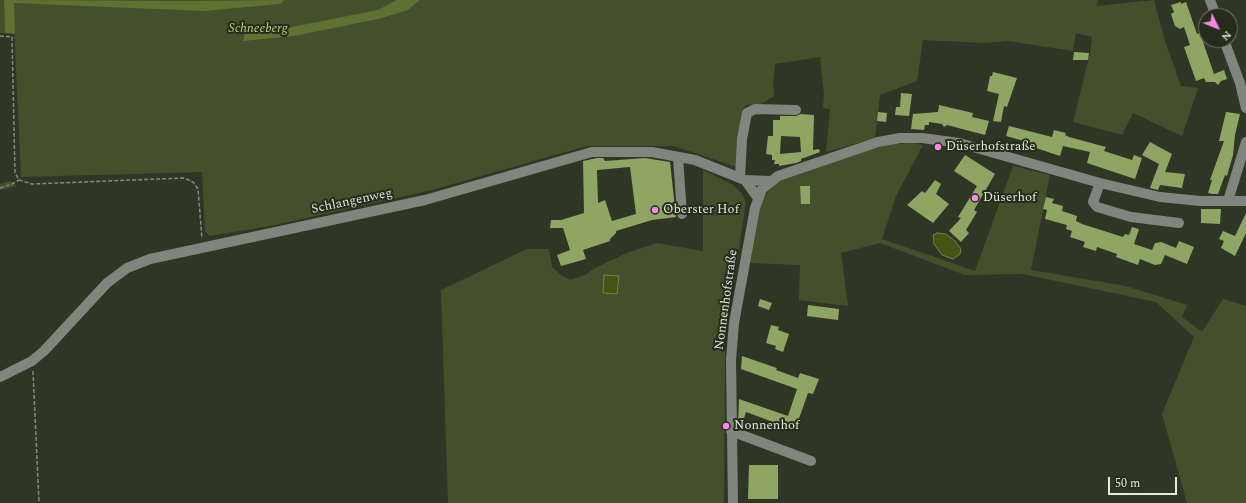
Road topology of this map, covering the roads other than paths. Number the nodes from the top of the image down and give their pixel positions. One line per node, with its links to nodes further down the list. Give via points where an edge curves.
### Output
1 (1227, 48): 2 (street)
2 (1246, 108)
3 (796, 110): 6 (street, via 755,109 747,113 742,140)
4 (1246, 142): 10 (street)
5 (678, 157): 6 (street, Schlangenweg, via 695,160); 12 (street); 14 (street, Schlangenweg, via 652,152 592,152 425,200 150,259 127,268 107,283 44,351 32,361)
6 (742, 179): 7 (street); 9 (street)
7 (770, 181): 8 (street, via 870,144 900,138 922,138 959,143); 9 (street, Nonnenhofstraße)
8 (1100, 183): 10 (street, via 1160,197); 13 (street, via 1093,202 1097,207 1131,217)
9 (758, 198): 15 (street, Nonnenhofstraße, via 734,323)
10 (1228, 201): 11 (street)
11 (1246, 201)
12 (682, 214)
13 (1179, 223)
14 (0, 378)
15 (731, 431): 16 (street); 17 (street, Nonnenhofstraße)
16 (811, 461)
17 (732, 503)

